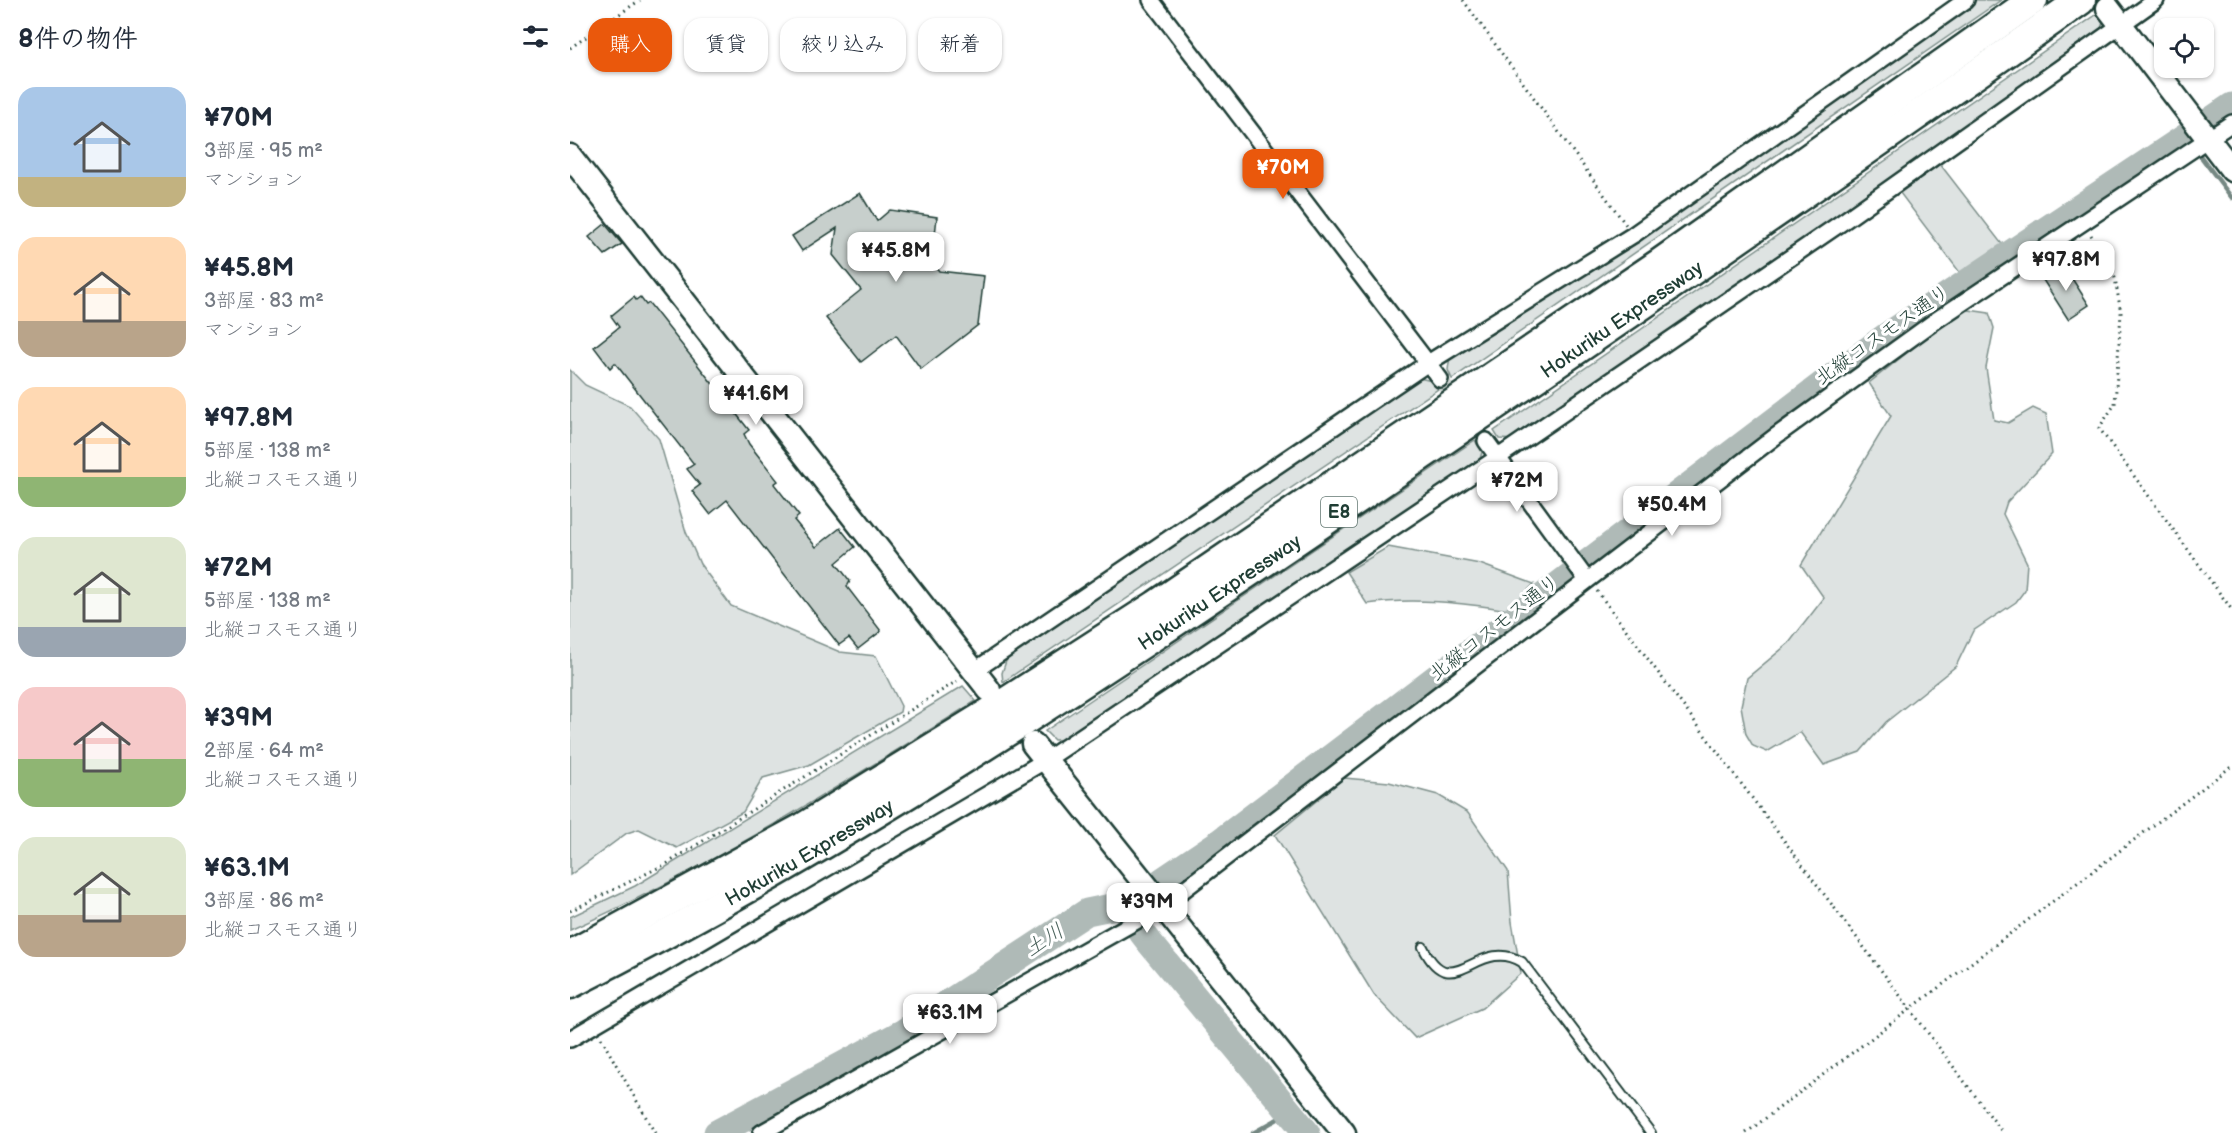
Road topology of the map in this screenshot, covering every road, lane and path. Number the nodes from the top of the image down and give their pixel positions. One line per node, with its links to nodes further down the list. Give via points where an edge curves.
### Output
1 (640, 0): 9 (path)
2 (1151, 0): 16 (street)
3 (1463, 0): 15 (path)
4 (1966, 0): 15 (street)
5 (2033, 0): 28 (highway, Hokuriku Expressway / E8, via 1660,263 1156,605)
6 (2081, 0): 28 (highway, Hokuriku Expressway / E8, via 1685,277 1172,625 916,790 796,861)
7 (2156, 0): 8 (street)
8 (2115, 16): 11 (street); 19 (street, via 1840,223)
9 (570, 48)
10 (2232, 123): 11 (street, 北縦コスモス通り)
11 (2206, 141): 13 (street); 14 (street, 北縦コスモス通り)
12 (570, 156): 22 (street)
13 (2232, 170)
14 (2084, 223): 20 (street, 北縦コスモス通り, via 1935,321); 21 (path, via 2115,278 2121,313 2115,404 2099,428)
15 (1633, 235): 16 (street)
16 (1428, 363): 17 (street); 22 (street)
17 (1440, 379)
18 (1486, 441): 19 (street)
19 (1497, 458): 20 (street); 24 (street)
20 (1583, 574): 26 (street, 北縦コスモス通り); 33 (path)
21 (2232, 610)
22 (974, 671): 23 (street); 27 (path, via 668,863)
23 (989, 690)
24 (1039, 752): 26 (street); 34 (street)
25 (2232, 766): 33 (path)
26 (1157, 909): 37 (street, 北縦コスモス通り); 38 (street)
27 (570, 911)
28 (616, 946): 30 (highway); 31 (highway, Hokuriku Expressway / E8); 32 (highway)
29 (1423, 947): 39 (lane, via 1431,963 1449,973 1497,955 1511,956 1522,963)
30 (570, 953)
31 (570, 984)
32 (570, 989)
33 (1910, 1009): 40 (path); 41 (path)
34 (594, 1026): 35 (street); 36 (path)
35 (570, 1039)
36 (655, 1133)
37 (761, 1133)
38 (1344, 1133)
39 (1651, 1133)
40 (1746, 1133)
41 (2003, 1133)

